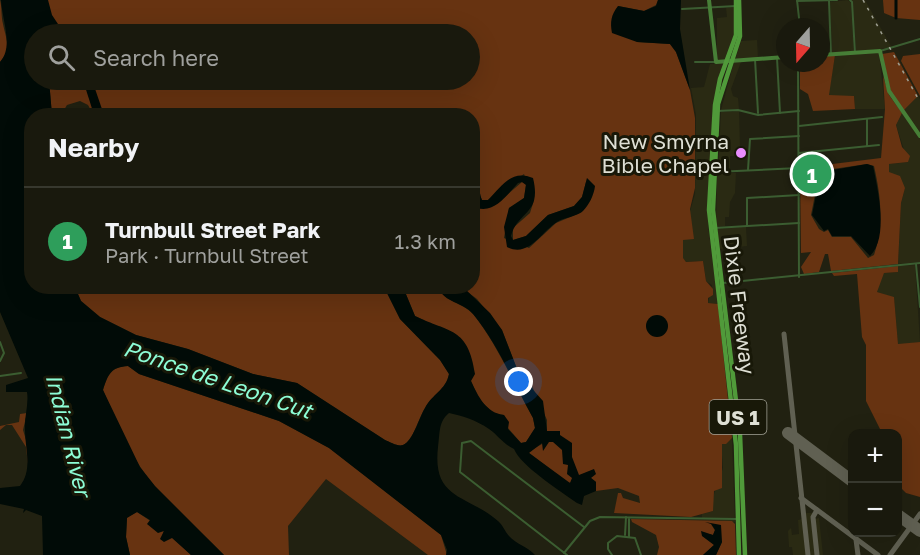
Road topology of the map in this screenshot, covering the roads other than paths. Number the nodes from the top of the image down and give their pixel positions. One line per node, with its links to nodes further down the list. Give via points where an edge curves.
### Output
1 (709, 0): 7 (street)
2 (837, 0): 5 (street)
3 (850, 0): 12 (street)
4 (797, 1): 5 (street); 9 (street)
5 (828, 1): 13 (street)
6 (738, 3): 7 (street); 16 (main road, US 1)
7 (711, 8): 8 (street); 17 (street)
8 (682, 9)
9 (799, 18)
10 (920, 39): 11 (street)
11 (879, 51): 12 (street); 29 (street, via 889,91)
12 (855, 52): 13 (street)
13 (831, 54)
14 (776, 58): 15 (street)
15 (755, 59): 16 (street); 24 (street)
16 (729, 61): 17 (street); 21 (main road, Dixie Freeway / US 1, via 718,85)
17 (716, 62): 18 (street)
18 (695, 63)
19 (778, 72): 23 (street)
20 (798, 72): 22 (street)
21 (716, 111): 24 (street, via 738,110); 31 (main road, Dixie Freeway / US 1); 37 (main road, Dixie Freeway / US 1)
22 (799, 111): 23 (street); 27 (street)
23 (780, 113): 24 (street)
24 (758, 115)
25 (882, 117): 26 (street)
26 (867, 119): 27 (street); 33 (street)
27 (799, 126): 28 (street)
28 (799, 136): 34 (street); 36 (street, via 750,139)
29 (920, 136)
30 (707, 137): 31 (street)
31 (712, 143): 37 (main road, Dixie Freeway / US 1)
32 (879, 145): 33 (street)
33 (867, 146): 34 (street)
34 (799, 153): 35 (street)
35 (799, 168): 36 (street); 38 (street)
36 (748, 170): 37 (street)
37 (713, 172): 41 (main road, Dixie Freeway / US 1)
38 (799, 195): 39 (street); 40 (street, via 747,198)
39 (799, 223): 40 (street); 43 (street)
40 (747, 226): 41 (street)
41 (712, 229): 44 (main road, Dixie Freeway / US 1)
42 (918, 263): 43 (street); 45 (street)
43 (799, 277): 44 (street)
44 (719, 284): 51 (main road, Dixie Freeway / US 1, via 736,421)
45 (920, 307)
46 (0, 342): 47 (street, via 4,352)
47 (0, 361)
48 (21, 373): 49 (street)
49 (0, 376)
50 (628, 517): 51 (street); 52 (street, via 593,518); 53 (street)
51 (741, 519): 57 (main road, Dixie Freeway / US 1); 58 (main road, Dixie Freeway / US 1)
52 (584, 527): 54 (street); 54 (street, via 471,441 464,441 459,469 462,475)
53 (627, 537): 55 (street, via 609,540); 56 (street, via 637,541)
54 (566, 554)
55 (612, 555)
56 (641, 555)
57 (739, 555)
58 (744, 555)

